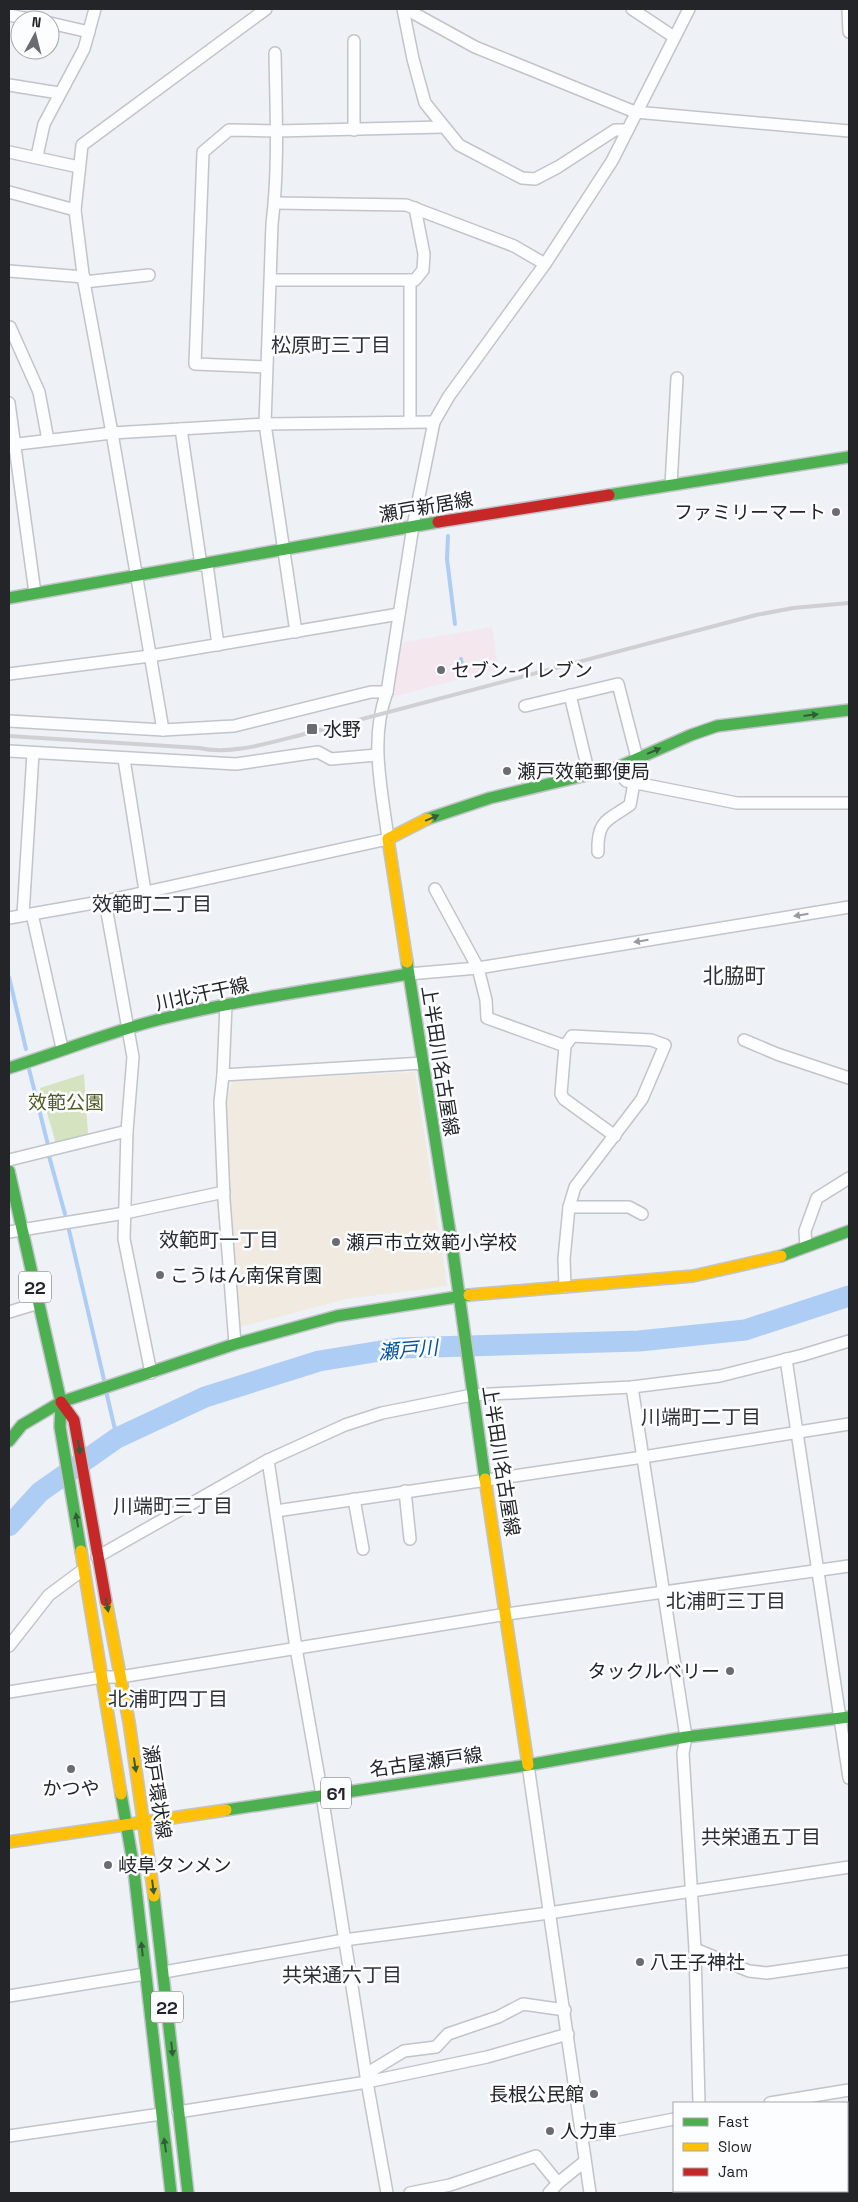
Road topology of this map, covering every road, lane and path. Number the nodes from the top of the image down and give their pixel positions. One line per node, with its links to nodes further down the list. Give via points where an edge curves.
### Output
1 (95, 9): 9 (street)
2 (263, 9): 24 (street, via 82,145)
3 (405, 9): 16 (street, via 475,47); 17 (street, via 413,59 425,103)
4 (632, 9): 11 (street)
5 (689, 9): 11 (street)
6 (848, 9): 8 (street)
7 (60, 25): 9 (street)
8 (849, 28): 10 (street)
9 (89, 32): 15 (street, via 84,49)
10 (849, 32)
11 (674, 36): 16 (street)
12 (354, 41): 18 (street)
13 (275, 53): 21 (street)
14 (9, 85): 15 (street)
15 (59, 93): 23 (street, via 44,124)
16 (635, 112): 19 (street); 20 (street)
17 (443, 127): 18 (street); 19 (street, via 460,145 522,178 535,179 615,130)
18 (354, 130): 21 (street)
19 (626, 130): 29 (street, via 612,160)
20 (849, 131)
21 (277, 132): 26 (street); 36 (street, via 230,130 203,152 201,174 195,364)
22 (9, 152): 23 (street)
23 (37, 156): 24 (street)
24 (79, 167): 28 (street)
25 (9, 192): 28 (street)
26 (275, 203): 27 (street, via 406,205); 33 (street)
27 (415, 208): 29 (street, via 514,246); 34 (street, via 424,254 423,270 415,280)
28 (75, 210): 32 (street)
29 (545, 264): 40 (street, via 449,396)
30 (9, 271): 32 (street)
31 (149, 275): 32 (street)
32 (84, 280): 43 (street)
33 (271, 280): 34 (street); 36 (street)
34 (410, 280): 39 (street)
35 (9, 328): 44 (street, via 39,392)
36 (266, 367): 41 (street)
37 (677, 378): 47 (street)
38 (9, 403): 45 (street)
39 (410, 421): 40 (street); 41 (street)
40 (434, 422): 48 (street)
41 (264, 424): 42 (street); 49 (street)
42 (180, 429): 43 (street); 50 (street)
43 (112, 433): 44 (street); 51 (street)
44 (48, 440): 45 (street)
45 (11, 444): 52 (street)
46 (849, 457): 47 (main road, 瀬戸新居線)
47 (671, 485): 48 (main road, 瀬戸新居線)
48 (414, 526): 49 (main road, 瀬戸新居線); 54 (street)
49 (284, 550): 50 (main road, 瀬戸新居線); 55 (street)
50 (204, 564): 51 (main road, 瀬戸新居線); 56 (street)
51 (135, 574): 52 (main road, 瀬戸新居線); 57 (street)
52 (35, 593): 53 (main road, 瀬戸新居線)
53 (9, 598)
54 (399, 614): 55 (street); 59 (street)
55 (296, 632): 56 (street)
56 (218, 645): 57 (street)
57 (150, 656): 58 (street); 64 (street)
58 (9, 674)
59 (387, 692): 64 (street, via 371,692 234,726); 67 (street, via 381,706)
60 (570, 695): 61 (street); 68 (street, via 618,684); 71 (street)
61 (525, 706)
62 (849, 710): 68 (main road, one-way to 62, via 700,730 717,726)
63 (9, 722): 64 (street)
64 (163, 730)
65 (9, 752): 66 (street)
66 (33, 753): 69 (street); 80 (street)
67 (377, 755): 69 (street, via 331,759 318,752 236,764); 74 (street)
68 (637, 758): 70 (main road)
69 (124, 759): 77 (street)
70 (615, 768): 71 (main road); 72 (street, via 626,781)
71 (589, 774): 74 (main road, one-way to 71, via 448,811 482,800)
72 (634, 783): 73 (street, via 738,804); 75 (street, via 630,804 602,825)
73 (849, 803)
74 (388, 839): 77 (street); 83 (main road, 上半田川名古屋線)
75 (598, 852)
76 (435, 889): 82 (street)
77 (145, 891): 78 (street)
78 (105, 901): 80 (street); 85 (street)
79 (849, 907): 82 (street, one-way to 82)
80 (27, 915): 81 (street); 88 (street)
81 (9, 918)
82 (478, 968): 83 (street); 87 (street, via 487,1018)
83 (408, 974): 84 (main road, 川北汗干線); 89 (main road, 上半田川名古屋線)
84 (226, 1005): 85 (main road, 川北汗干線); 91 (street)
85 (128, 1028): 88 (main road, 川北汗干線); 93 (street, via 133,1057)
86 (744, 1040): 92 (street)
87 (565, 1046): 94 (street, via 561,1094); 94 (street, via 572,1036 579,1036 651,1040 665,1046 642,1099)
88 (62, 1048): 90 (main road, 川北汗干線)
89 (423, 1063): 91 (street); 107 (main road, 上半田川名古屋線)
90 (9, 1068)
91 (223, 1075): 98 (street, via 220,1102)
92 (849, 1078)
93 (127, 1131): 95 (street); 100 (street)
94 (615, 1136): 99 (street, via 575,1187)
95 (9, 1160)
96 (9, 1171): 102 (main road, 瀬戸環状線 / 22)
97 (849, 1178): 105 (street, via 817,1198 805,1231)
98 (224, 1192): 100 (street); 111 (street)
99 (569, 1207): 101 (street, via 629,1207); 106 (street)
100 (125, 1213): 102 (street); 113 (street, via 124,1240)
101 (642, 1214)
102 (22, 1230): 104 (street); 108 (main road, 瀬戸環状線 / 22)
103 (849, 1231): 105 (main road)
104 (9, 1232)
105 (806, 1246): 106 (main road, via 773,1259 693,1276)
106 (564, 1287): 107 (main road)
107 (460, 1296): 111 (main road, via 337,1316); 115 (main road, 上半田川名古屋線)
108 (39, 1303): 109 (street); 116 (main road, 瀬戸環状線 / 22)
109 (9, 1312)
110 (849, 1341): 112 (street)
111 (236, 1344): 113 (main road)
112 (786, 1359): 114 (street, via 720,1376); 118 (street)
113 (152, 1373): 116 (main road)
114 (632, 1387): 115 (street); 120 (street)
115 (472, 1395): 121 (street, via 382,1413 345,1425); 122 (main road, 上半田川名古屋線)
116 (61, 1402): 119 (main road, via 22,1424); 128 (main road, 瀬戸環状線 / 22, one-way to 128, via 74,1420); 130 (main road, 瀬戸環状線 / 22, one-way to 116, via 60,1427)
117 (849, 1424): 118 (street)
118 (798, 1431): 120 (street); 131 (street)
119 (9, 1441)
120 (643, 1457): 122 (street); 132 (street)
121 (268, 1460): 125 (street); 128 (street)
122 (485, 1479): 123 (street); 133 (main road, 上半田川名古屋線)
123 (405, 1491): 124 (street); 126 (street)
124 (354, 1499): 125 (street); 127 (street)
125 (276, 1510): 135 (street)
126 (410, 1539)
127 (362, 1549)
128 (97, 1558): 137 (main road, 瀬戸環状線 / 22, one-way to 137)
129 (849, 1566): 131 (street)
130 (84, 1568): 134 (street, via 49,1595); 136 (main road, 瀬戸環状線 / 22)
131 (819, 1570): 132 (street); 139 (street)
132 (663, 1593): 133 (street); 140 (street)
133 (507, 1614): 135 (street); 141 (main road, 上半田川名古屋線)
134 (9, 1646)
135 (296, 1648): 137 (street); 143 (street)
136 (102, 1677): 137 (street); 138 (street); 145 (main road, 瀬戸環状線 / 22)
137 (120, 1677): 144 (main road, 瀬戸環状線 / 22, one-way to 144)
138 (9, 1692)
139 (845, 1718): 140 (main road, 名古屋瀬戸線 / 61); 142 (street)
140 (686, 1738): 141 (main road, 名古屋瀬戸線 / 61); 148 (street, via 683,1753)
141 (528, 1765): 143 (main road, 名古屋瀬戸線 / 61); 149 (street)
142 (849, 1778)
143 (322, 1796): 144 (main road, 名古屋瀬戸線 / 61); 150 (street)
144 (144, 1822): 145 (main road, 名古屋瀬戸線 / 61); 153 (main road, 瀬戸環状線 / 22, one-way to 153)
145 (127, 1824): 146 (main road, 名古屋瀬戸線 / 61); 154 (main road, 瀬戸環状線 / 22, one-way to 145)
146 (9, 1842)
147 (849, 1867): 148 (street)
148 (691, 1891): 149 (street); 151 (street)
149 (549, 1913): 150 (street); 156 (street)
150 (344, 1940): 153 (street); 158 (street)
151 (695, 1949): 152 (street, via 749,1971 767,1973); 161 (street)
152 (849, 1961)
153 (164, 1972): 164 (main road, 瀬戸環状線 / 22, one-way to 164)
154 (145, 1974): 155 (street); 165 (main road, 瀬戸環状線 / 22)
155 (9, 1996)
156 (565, 2010): 157 (street); 158 (street, via 523,2004 498,2017 448,2034 436,2047 404,2051)
157 (568, 2034): 158 (street, via 487,2057); 168 (street)
158 (366, 2078): 164 (street); 173 (street)
159 (849, 2090): 160 (street)
160 (822, 2094): 162 (street); 163 (street)
161 (699, 2102)
162 (776, 2102)
163 (831, 2102)
164 (178, 2112): 172 (main road, 瀬戸環状線 / 22)
165 (161, 2114): 167 (street); 171 (main road, 瀬戸環状線 / 22, one-way to 165)
166 (673, 2119): 168 (street)
167 (9, 2136)
168 (581, 2137): 169 (street)
169 (584, 2162): 170 (street); 176 (street)
170 (558, 2183): 174 (street, via 536,2156 450,2185); 175 (street)
171 (171, 2193)
172 (188, 2193)
173 (386, 2193)
174 (410, 2193)
175 (549, 2193)
176 (590, 2193)

